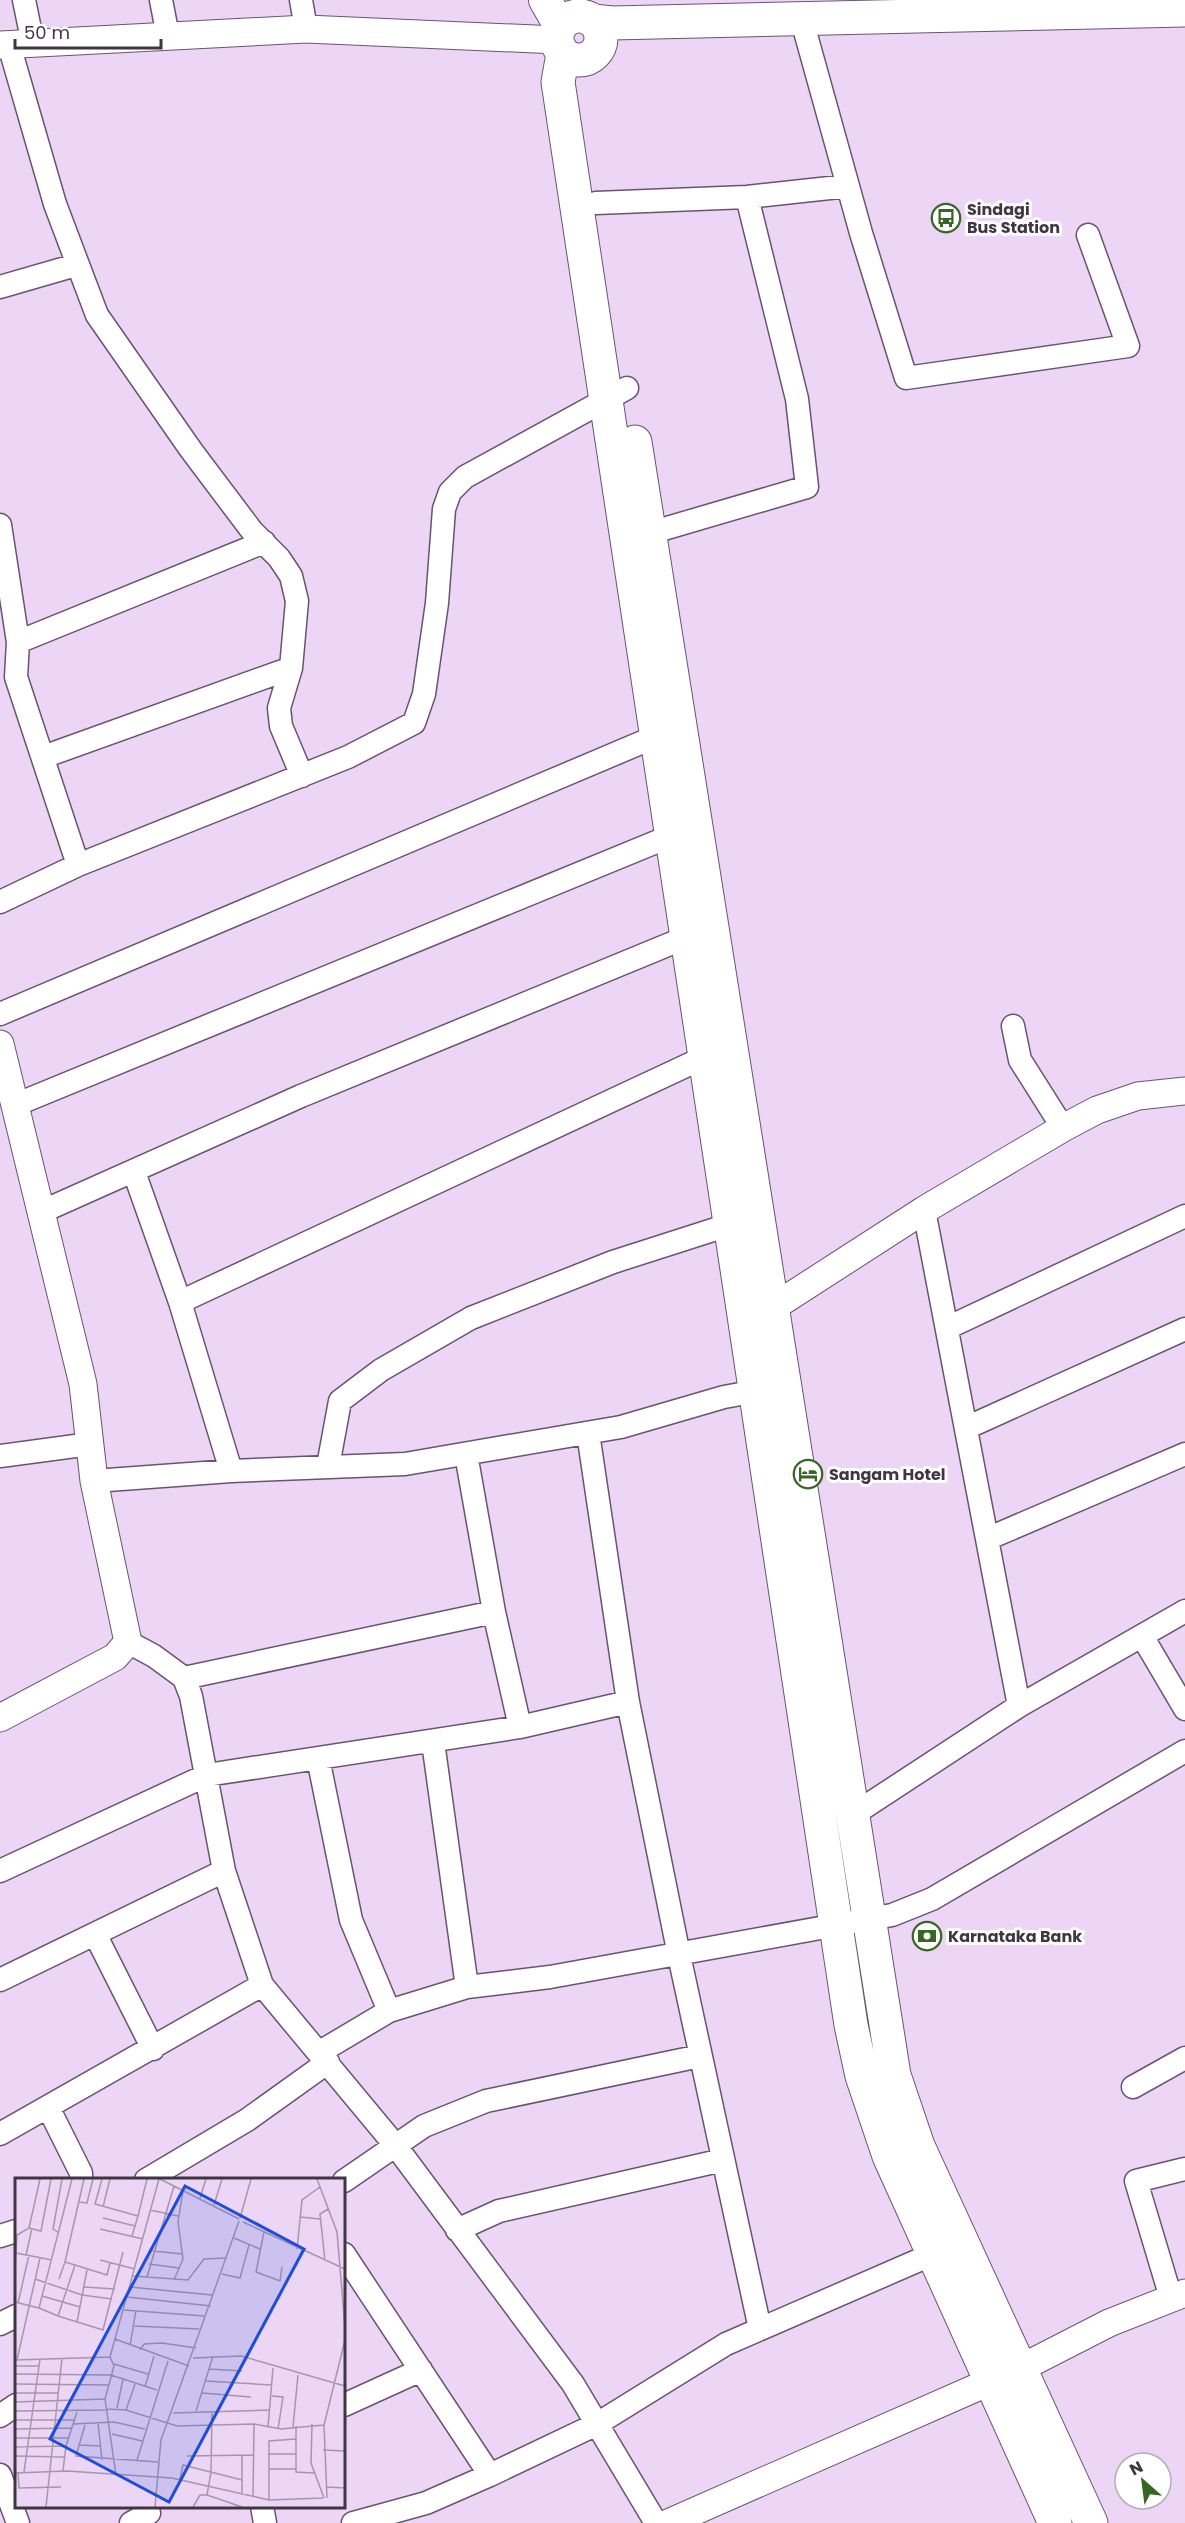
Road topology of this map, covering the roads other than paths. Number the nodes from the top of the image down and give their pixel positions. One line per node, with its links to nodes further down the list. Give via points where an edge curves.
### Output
1 (24, 0): 11 (street)
2 (161, 0): 10 (street)
3 (301, 0): 7 (street)
4 (1185, 10): 5 (main road)
5 (1128, 14): 6 (main road); 8 (main road, via 623,22); 9 (main road)
6 (1185, 28)
7 (306, 29): 8 (street); 10 (street)
8 (570, 29): 9 (main road); 14 (main road); 18 (main road, via 558,82)
9 (806, 35): 12 (street)
10 (168, 36): 11 (street)
11 (14, 45): 16 (street, via 55,204)
12 (848, 186): 13 (street); 15 (street, via 906,378 1128,346)
13 (747, 197): 14 (street); 21 (street, via 796,399 807,487)
14 (596, 203): 18 (main road)
15 (1088, 235)
16 (76, 265): 17 (street); 22 (street, via 98,315 191,450)
17 (0, 287)
18 (617, 394): 19 (main road); 27 (street, via 465,477 450,492 444,508 437,603 424,694 414,723)
19 (633, 498): 21 (main road); 25 (main road)
20 (0, 525): 23 (street)
21 (650, 533): 28 (main road)
22 (264, 542): 23 (street); 24 (street, via 291,576 297,601)
23 (18, 642): 26 (street, via 16,677)
24 (291, 668): 26 (street); 27 (street, via 279,708 281,726)
25 (657, 736): 28 (main road); 32 (street)
26 (43, 757): 29 (street)
27 (302, 776): 29 (street)
28 (684, 831): 31 (main road); 37 (street); 43 (main road)
29 (78, 866): 30 (street)
30 (0, 902)
31 (687, 937): 35 (main road); 39 (street, via 301,1096)
32 (0, 1014)
33 (1013, 1026): 38 (street, via 1020,1060)
34 (0, 1044): 37 (street)
35 (705, 1057): 43 (main road); 44 (street)
36 (1185, 1091): 38 (street, via 1138,1096 1097,1110)
37 (15, 1105): 41 (street)
38 (1063, 1128): 40 (street)
39 (134, 1172): 41 (street); 44 (street)
40 (924, 1209): 45 (street); 46 (street)
41 (41, 1212): 51 (street, via 83,1384)
42 (1185, 1216): 46 (street)
43 (744, 1220): 45 (main road); 48 (main road); 55 (street, via 613,1262 471,1318 381,1370 340,1401)
44 (180, 1302): 56 (street)
45 (772, 1308): 48 (main road)
46 (947, 1328): 49 (street)
47 (1185, 1329): 49 (street)
48 (770, 1388): 50 (street); 73 (main road); 77 (main road)
49 (966, 1428): 58 (street)
50 (588, 1433): 52 (street); 64 (street)
51 (90, 1444): 54 (street); 57 (street)
52 (466, 1454): 55 (street, via 405,1464); 60 (street)
53 (1185, 1454): 58 (street)
54 (0, 1456)
55 (328, 1466): 56 (street)
56 (231, 1471): 57 (street)
57 (94, 1481): 62 (street)
58 (987, 1539): 65 (street)
59 (1185, 1611): 61 (street)
60 (494, 1612): 63 (street); 68 (street)
61 (1142, 1636): 65 (street); 66 (street)
62 (128, 1642): 63 (street); 67 (street, via 115,1657)
63 (183, 1678): 72 (street, via 191,1696)
64 (628, 1702): 68 (street); 79 (street)
65 (1019, 1706): 73 (street)
66 (1185, 1709)
67 (0, 1718)
68 (520, 1727): 69 (street)
69 (433, 1742): 71 (street); 82 (street)
70 (1185, 1752): 76 (street, via 932,1899 892,1915)
71 (318, 1758): 72 (street); 83 (street, via 351,1920)
72 (207, 1775): 74 (street); 75 (street)
73 (851, 1816): 76 (main road)
74 (0, 1871)
75 (224, 1871): 78 (street); 81 (street)
76 (867, 1918): 77 (street); 106 (main road, via 894,2075 905,2109 923,2157)
77 (836, 1924): 79 (street); 100 (main road, via 862,2076 888,2156)
78 (95, 1934): 80 (street); 84 (street)
79 (678, 1955): 82 (street); 85 (street)
80 (0, 1980)
81 (262, 1984): 84 (street); 86 (street)
82 (467, 1987): 83 (street)
83 (389, 2011): 86 (street)
84 (153, 2049): 89 (street)
85 (700, 2056): 91 (street, via 486,2101 424,2126); 92 (street)
86 (324, 2057): 91 (street); 95 (street, via 247,2120)
87 (1185, 2058): 88 (street)
88 (1132, 2087)
89 (48, 2107): 90 (street); 94 (street)
90 (0, 2133)
91 (395, 2145): 96 (street); 97 (street)
92 (723, 2160): 97 (street, via 499,2211); 105 (street)
93 (1185, 2169): 102 (street, via 1136,2181)
94 (81, 2178)
95 (149, 2178)
96 (345, 2180)
97 (457, 2230): 112 (street, via 573,2384)
98 (15, 2231): 99 (street)
99 (0, 2236)
100 (933, 2254): 105 (street); 108 (main road)
101 (345, 2255): 107 (street)
102 (1178, 2295): 106 (street, via 1109,2323)
103 (15, 2316): 104 (street)
104 (0, 2324)
105 (760, 2329): 112 (street, via 726,2344)
106 (1022, 2368): 108 (street); 122 (main road)
107 (422, 2370): 109 (street); 113 (street)
108 (990, 2381): 120 (street); 121 (main road)
109 (345, 2405)
110 (15, 2406): 111 (street)
111 (0, 2416)
112 (597, 2424): 113 (street); 119 (street)
113 (489, 2475): 118 (street, via 426,2503)
114 (6, 2491): 116 (street)
115 (262, 2508): 117 (street)
116 (18, 2523)
117 (265, 2523)
118 (353, 2523)
119 (656, 2523)
120 (668, 2523)
121 (1055, 2523)
122 (1091, 2523)

